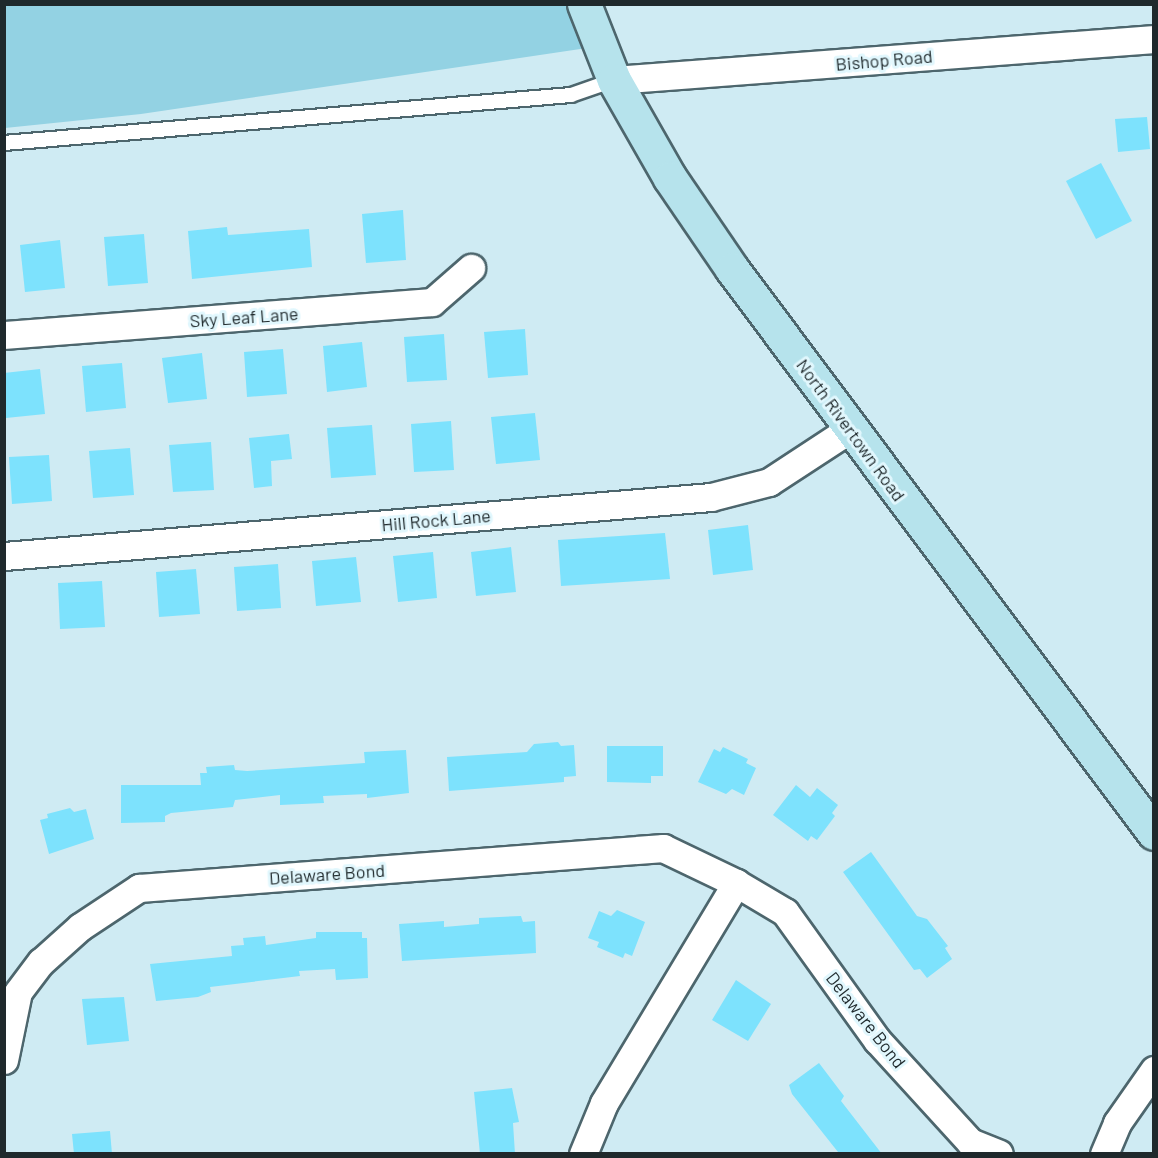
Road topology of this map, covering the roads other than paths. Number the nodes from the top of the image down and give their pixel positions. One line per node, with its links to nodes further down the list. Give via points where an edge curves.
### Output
1 (584, 4): 3 (street, North Rivertown Road)
2 (1154, 39): 3 (street, Bishop Road)
3 (614, 80): 4 (lane, via 571,95); 7 (street, North Rivertown Road, via 695,214)
4 (4, 143)
5 (471, 268): 6 (street, Sky Leaf Lane, via 432,302)
6 (4, 335)
7 (850, 429): 8 (street, Hill Rock Lane, via 770,482 711,497); 9 (street, North Rivertown Road)
8 (4, 556)
9 (1154, 833)
10 (736, 883): 11 (street, Delaware Bond, via 663,848 139,888 80,927); 14 (street, via 604,1103); 15 (street, Delaware Bond, via 784,912 877,1040 970,1142)
11 (11, 988): 12 (street, Delaware Bond)
12 (4, 1060)
13 (1154, 1070): 16 (street, via 1117,1123)
14 (583, 1154)
15 (999, 1154)
16 (1104, 1154)

